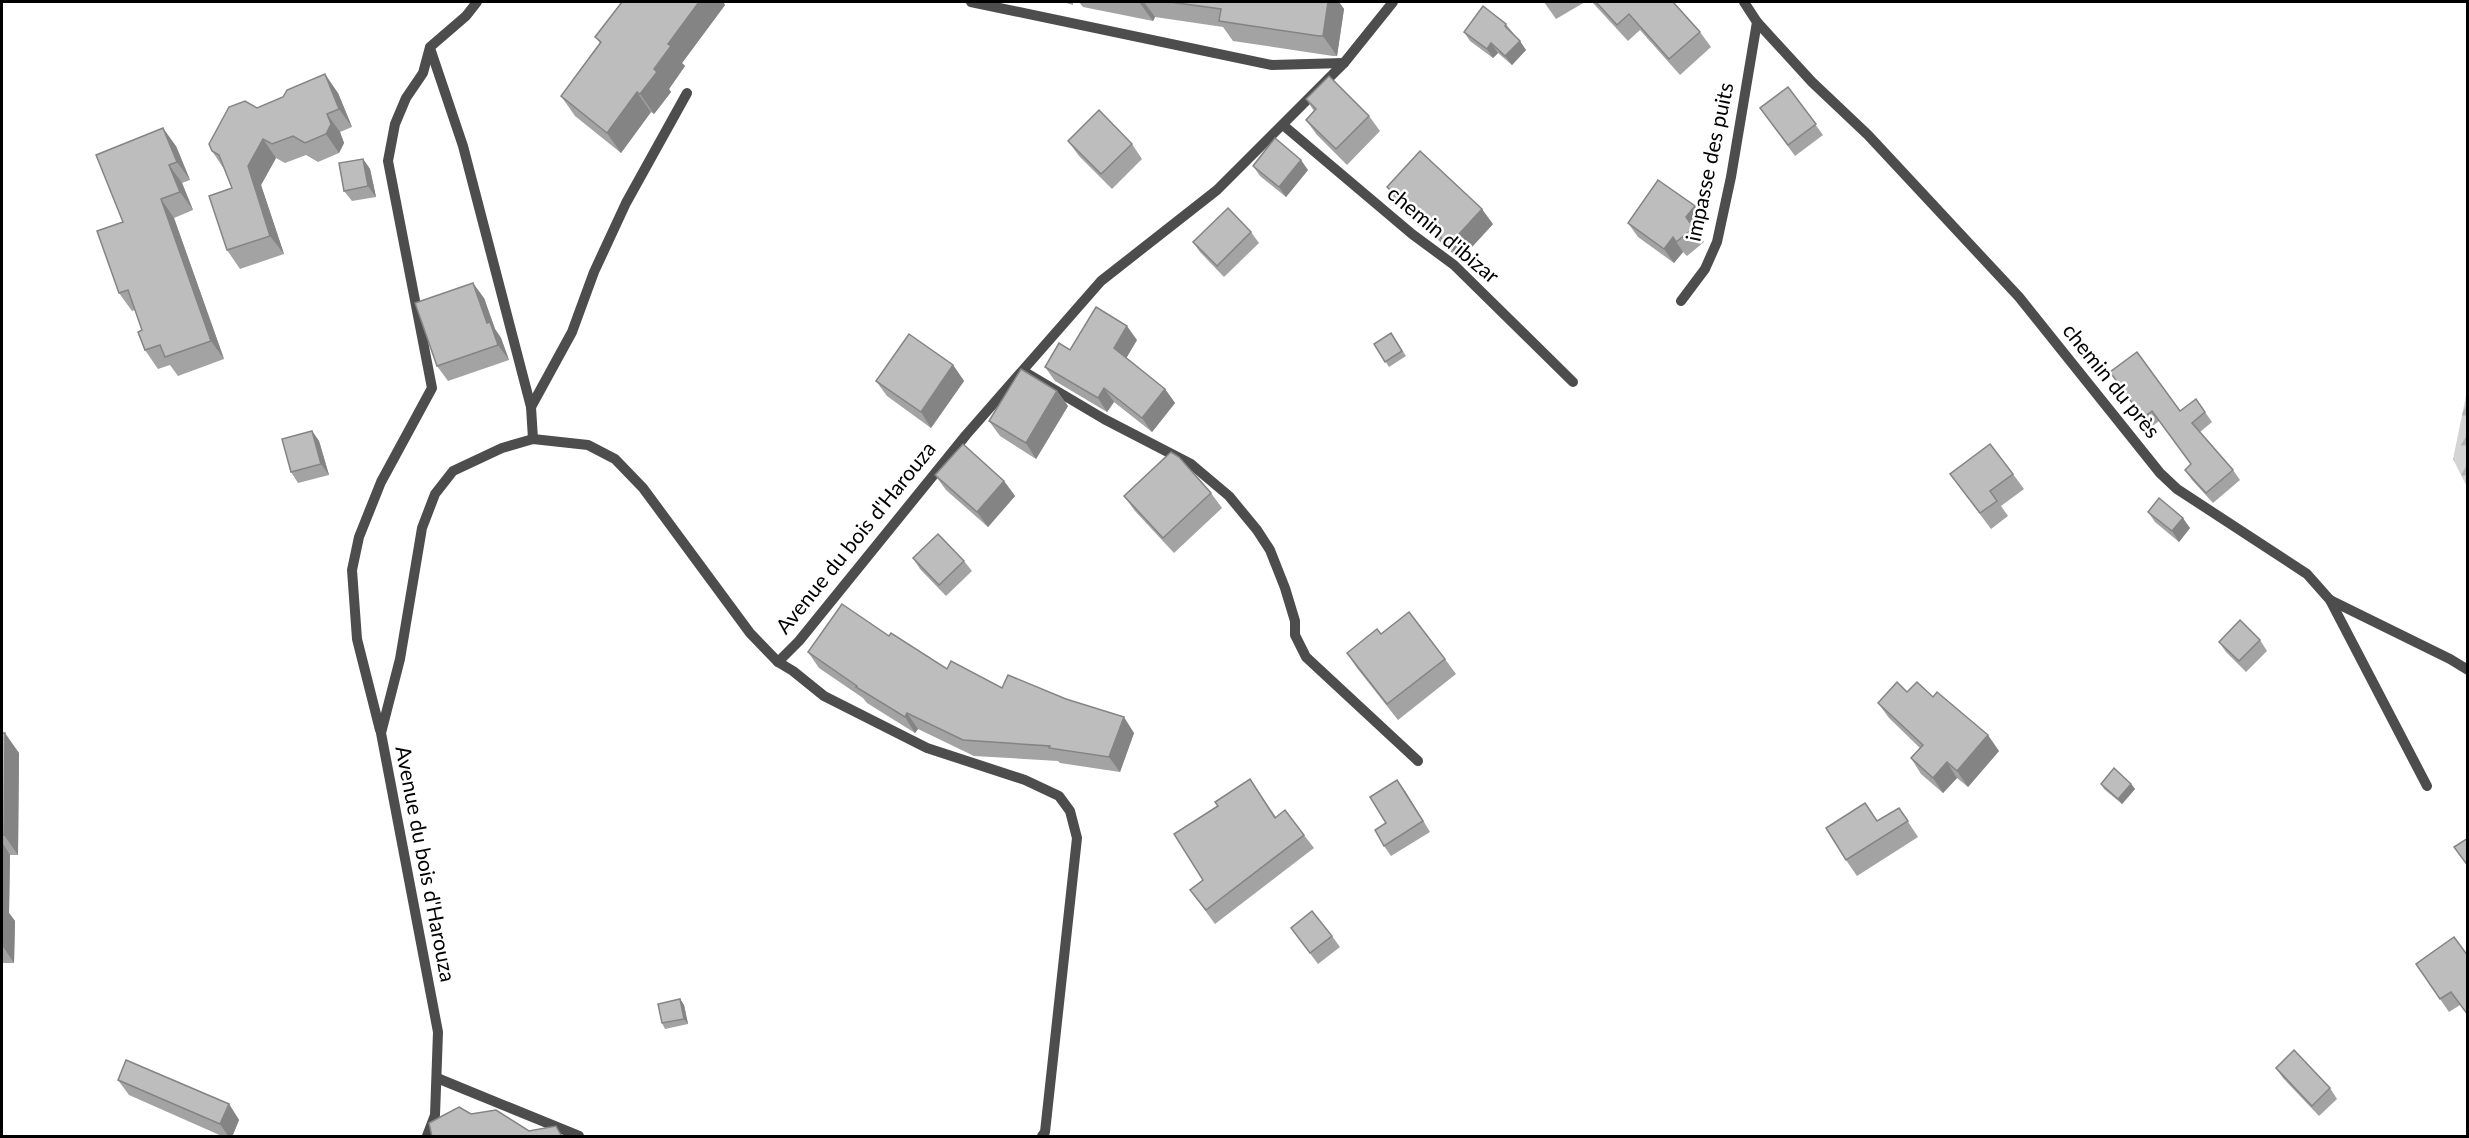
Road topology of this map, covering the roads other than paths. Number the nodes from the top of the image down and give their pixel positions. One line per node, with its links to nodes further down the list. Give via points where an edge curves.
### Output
1 (477, 2): 6 (street)
2 (970, 2): 7 (street, via 1272,65)
3 (1393, 2): 7 (street, Avenue du bois d'Harouza)
4 (1744, 2): 5 (street, chemin du près)
5 (1757, 22): 10 (street, impasse des puits, via 1717,242 1705,269); 15 (street, chemin du près, via 2019,297 2160,473 2307,574)
6 (430, 47): 13 (street, via 463,146); 18 (street, via 423,73 395,124 388,161 432,388 381,482 358,537 352,570 357,639)
7 (1344, 63): 9 (street, Avenue du bois d'Harouza)
8 (687, 93): 13 (street, via 626,203 572,332)
9 (1283, 125): 11 (street, Avenue du bois d'Harouza, via 1217,190 1101,281); 12 (street, chemin d'ibizar, via 1454,265)
10 (1681, 301)
11 (1023, 371): 16 (street, Avenue du bois d'Harouza); 19 (street, via 1191,464 1229,496 1270,550 1285,588 1295,635 1306,657)
12 (1573, 382)
13 (531, 406): 14 (street)
14 (533, 439): 16 (street, Avenue du bois d'Harouza, via 588,445 615,459 643,488 750,633); 18 (street, Avenue du bois d'Harouza, via 502,448 453,471 435,494 422,528 400,659)
15 (2330, 600): 17 (street); 20 (street, chemin du près)
16 (778, 662): 24 (street, via 824,696 927,748 1025,780 1059,796 1070,811 1077,838)
17 (2468, 670)
18 (381, 733): 21 (street, Avenue du bois d'Harouza, via 438,1032)
19 (1418, 761)
20 (2427, 786)
21 (436, 1078): 22 (street, Avenue du bois d'Harouza, via 435,1116); 23 (street)
22 (427, 1137)
23 (579, 1137)
24 (1042, 1137)

